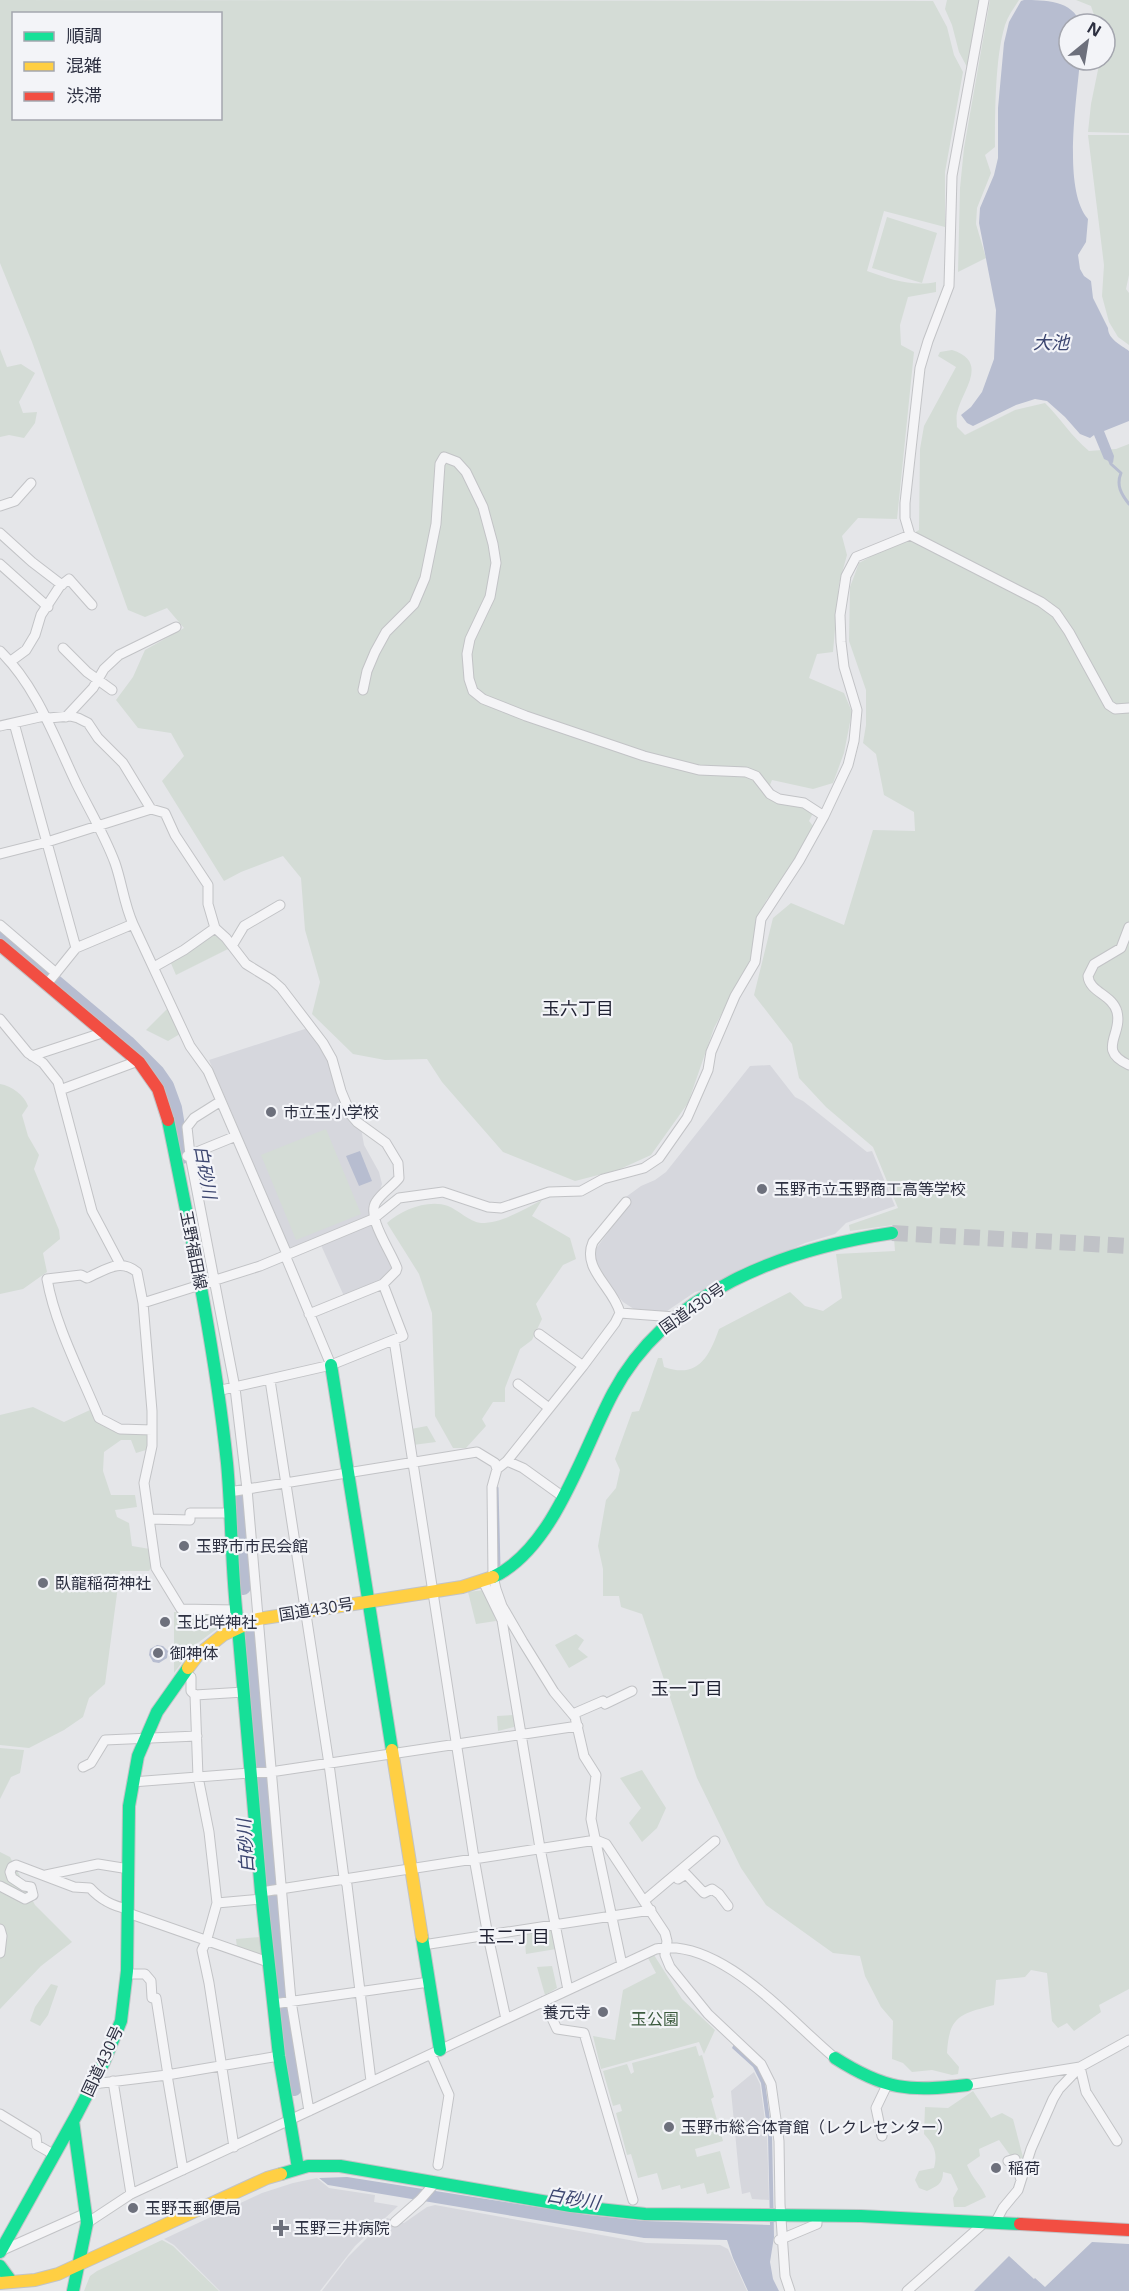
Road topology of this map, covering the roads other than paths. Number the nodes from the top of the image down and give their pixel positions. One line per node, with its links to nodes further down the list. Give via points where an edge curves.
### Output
1 (984, 0): 4 (street, via 952,176 949,286 920,368 905,503)
2 (31, 483): 3 (street, via 15,501)
3 (0, 506)
4 (910, 535): 17 (street, via 1028,594 1056,613 1108,705); 23 (street, via 856,557 846,576 840,615 842,642 857,722 848,765)
5 (1, 537): 7 (street)
6 (0, 564): 9 (street)
7 (62, 585): 8 (street, via 69,579); 9 (street)
8 (92, 604)
9 (48, 607): 13 (street, via 26,650)
10 (176, 627): 14 (street, via 119,655)
11 (63, 648): 14 (street)
12 (0, 651): 13 (street)
13 (11, 661): 18 (street)
14 (97, 680): 15 (street); 19 (street)
15 (112, 690)
16 (363, 690): 23 (street, via 367,671 386,632 414,603 425,578 444,457 457,462 466,472 483,507 496,563 490,597 467,654 473,691 526,716 644,756 699,770 746,772 756,776 770,794 804,803)
17 (1129, 708)
18 (44, 716): 19 (street); 20 (street); 24 (street)
19 (66, 717): 22 (street, via 88,723 123,763)
20 (14, 723): 21 (street); 25 (street)
21 (0, 726)
22 (151, 809): 24 (street); 31 (street, via 169,818 175,835 208,885 208,904)
23 (824, 816): 47 (street, via 761,919 755,962 735,996 687,1118 659,1158 644,1168 603,1179 581,1191 549,1192 501,1208 435,1192 399,1198)
24 (98, 826): 25 (street); 28 (street, via 116,866)
25 (47, 842): 26 (street); 34 (street)
26 (0, 854)
27 (280, 905): 33 (street, via 244,926)
28 (133, 924): 34 (street); 35 (street)
29 (0, 925): 36 (street)
30 (1129, 927): 41 (street, via 1120,948 1094,964 1088,976 1091,986 1116,1008 1118,1020 1112,1050 1119,1061)
31 (215, 928): 33 (street); 35 (street)
32 (0, 945): 36 (main road, 玉野福田線)
33 (232, 946): 47 (street, via 246,964 272,980 292,1001 332,1059 351,1114 386,1143 398,1163 399,1178 374,1205)
34 (76, 948): 36 (street)
35 (154, 967): 43 (street)
36 (52, 978): 38 (main road, 玉野福田線)
37 (0, 1019): 39 (street)
38 (105, 1032): 39 (street); 40 (main road, 玉野福田線)
39 (32, 1056): 42 (street, via 43,1063)
40 (138, 1061): 42 (street); 45 (main road, 玉野福田線, via 158,1089)
41 (1129, 1065)
42 (60, 1090): 50 (street, via 92,1211)
43 (220, 1101): 44 (street); 45 (street, via 187,1127)
44 (236, 1136): 45 (street); 49 (street)
45 (183, 1157): 51 (main road, 玉野福田線)
46 (626, 1202): 54 (street, via 589,1250 591,1263)
47 (374, 1219): 49 (street); 52 (street, via 397,1268)
48 (892, 1233): 56 (main road, 国道430号, via 835,1242 779,1258 733,1280)
49 (286, 1255): 51 (street); 55 (street)
50 (120, 1264): 53 (street, via 137,1272); 66 (street, via 87,1278 81,1275 47,1279 49,1292 99,1418 120,1429)
51 (208, 1282): 53 (street); 63 (street); 64 (main road, 玉野福田線)
52 (383, 1284): 55 (street); 58 (street, via 403,1336)
53 (143, 1304): 66 (street)
54 (620, 1313): 56 (street); 60 (street)
55 (309, 1314): 59 (street)
56 (675, 1317): 73 (main road, 国道430号, via 628,1367)
57 (538, 1334): 60 (street)
58 (394, 1340): 59 (street); 68 (street)
59 (331, 1365): 61 (street); 70 (main road)
60 (583, 1366): 65 (street)
61 (270, 1380): 63 (street); 71 (street)
62 (518, 1384): 65 (street)
63 (233, 1388): 64 (street); 72 (street)
64 (219, 1390): 72 (main road, 玉野福田線)
65 (549, 1408): 67 (street)
66 (152, 1430): 75 (street, via 144,1483)
67 (507, 1461): 69 (street); 73 (street)
68 (413, 1462): 69 (street, via 477,1452 495,1463); 70 (street); 77 (street)
69 (497, 1469): 76 (street, via 492,1486)
70 (350, 1473): 71 (street); 78 (main road)
71 (285, 1483): 72 (street); 80 (street)
72 (238, 1491): 74 (main road, 玉野福田線); 81 (street)
73 (562, 1496): 76 (main road, 国道430号, via 532,1546)
74 (230, 1514): 75 (street, via 190,1513 190,1520); 79 (main road, 玉野福田線)
75 (149, 1519): 79 (street, via 156,1568 181,1609)
76 (488, 1579): 77 (main road, 国道430号); 87 (street, via 554,1692); 90 (street, via 502,1620)
77 (433, 1592): 78 (main road, 国道430号); 92 (street)
78 (370, 1600): 80 (main road, 国道430号); 93 (main road)
79 (236, 1610): 82 (main road, 玉野福田線)
80 (305, 1611): 81 (main road, 国道430号); 94 (street)
81 (258, 1619): 82 (main road, 国道430号); 96 (street)
82 (238, 1627): 83 (main road, 国道430号, via 206,1648); 85 (main road, 玉野福田線)
83 (185, 1673): 86 (street, via 191,1677 191,1691); 91 (main road, 国道430号, via 157,1712)
84 (632, 1691): 87 (street)
85 (244, 1692): 86 (street); 97 (main road, 玉野福田線)
86 (195, 1695): 89 (street)
87 (573, 1714): 88 (street)
88 (578, 1726): 90 (street); 100 (street, via 584,1756 596,1775 591,1820)
89 (197, 1736): 91 (street); 98 (street)
90 (521, 1736): 92 (street); 102 (street)
91 (145, 1737): 95 (street, via 105,1740); 99 (main road, 国道430号)
92 (457, 1745): 93 (street); 103 (street)
93 (392, 1754): 94 (street); 104 (main road)
94 (329, 1764): 96 (street); 107 (street)
95 (83, 1767)
96 (270, 1772): 97 (street); 110 (street)
97 (254, 1773): 98 (street); 110 (main road, 玉野福田線)
98 (198, 1777): 99 (street); 112 (street)
99 (132, 1782): 105 (main road, 国道430号)
100 (596, 1840): 102 (street); 111 (street, via 606,1844); 116 (street)
101 (715, 1841): 108 (street)
102 (540, 1848): 103 (street); 117 (street)
103 (474, 1858): 104 (street); 119 (street)
104 (411, 1868): 107 (street); 121 (main road)
105 (129, 1869): 106 (street, via 98,1864); 115 (main road, 国道430号)
106 (46, 1875): 109 (street, via 12,1867 12,1878 33,1890 28,1899); 115 (street, via 74,1887 90,1888 99,1898)
107 (344, 1878): 110 (street); 129 (street)
108 (672, 1878): 111 (street); 113 (street, via 674,1881 686,1874 704,1893 712,1889)
109 (0, 1886)
110 (269, 1892): 112 (street); 124 (main road, 玉野福田線); 131 (street)
111 (645, 1900): 114 (street)
112 (217, 1903): 120 (street)
113 (728, 1906)
114 (651, 1910): 116 (street); 122 (street, via 665,1933)
115 (128, 1911): 120 (street); 126 (main road, 国道430号)
116 (612, 1916): 117 (street); 125 (street)
117 (556, 1925): 119 (street); 128 (street)
118 (0, 1929): 123 (street)
119 (488, 1936): 121 (street); 132 (street)
120 (206, 1942): 124 (street); 137 (street, via 202,1950)
121 (423, 1945): 127 (main road)
122 (666, 1947): 125 (street); 136 (street, via 711,1957 745,1978); 161 (street, via 670,1967 708,2014 750,2052 767,2074 779,2141)
123 (0, 1953)
124 (268, 1962): 131 (main road, 玉野福田線)
125 (622, 1965): 128 (street)
126 (127, 1974): 139 (street, via 145,1974 151,1981); 142 (main road, 国道430号, via 121,2021)
127 (429, 1982): 129 (street); 134 (main road)
128 (568, 1990): 130 (street)
129 (360, 1992): 131 (street); 141 (street)
130 (544, 2001): 132 (street); 160 (street, via 557,2029 584,2033)
131 (283, 2002): 135 (main road, 玉野福田線); 145 (street)
132 (506, 2019): 134 (street)
133 (1129, 2040): 138 (street)
134 (435, 2053): 141 (street); 154 (street, via 449,2095)
135 (279, 2056): 137 (street); 147 (main road, 玉野福田線)
136 (835, 2058): 143 (main road)
137 (222, 2066): 139 (street); 151 (street)
138 (1080, 2067): 144 (street); 150 (street, via 1086,2092); 157 (street, via 1053,2099)
139 (167, 2075): 140 (street); 156 (street)
140 (113, 2081): 142 (street); 159 (street)
141 (371, 2081): 145 (street)
142 (93, 2084): 148 (main road, 国道430号)
143 (887, 2085): 144 (main road, via 909,2091); 149 (street, via 876,2108)
144 (967, 2085)
145 (309, 2111): 147 (street)
146 (0, 2114): 152 (street, via 36,2136 37,2145)
147 (290, 2120): 151 (street); 155 (main road, 玉野福田線)
148 (73, 2121): 152 (main road, 国道430号); 163 (main road)
149 (882, 2136)
150 (1117, 2141)
151 (234, 2147): 156 (street)
152 (53, 2154): 168 (main road, 国道430号)
153 (1008, 2161): 157 (street, via 1015,2159)
154 (438, 2165)
155 (298, 2168): 158 (main road, via 340,2166); 170 (main road, via 267,2178)
156 (183, 2170): 159 (street)
157 (1021, 2180): 165 (street, via 1018,2190)
158 (432, 2185): 161 (main road, via 635,2213); 164 (street)
159 (131, 2194): 163 (street)
160 (633, 2200)
161 (775, 2216): 162 (main road); 167 (street)
162 (818, 2216): 165 (main road); 167 (street, via 817,2224)
163 (86, 2218): 168 (street); 170 (main road)
164 (395, 2222)
165 (990, 2223): 166 (main road); 174 (street)
166 (1129, 2230)
167 (780, 2240): 173 (street)
168 (0, 2252)
169 (0, 2266): 171 (main road)
170 (78, 2266): 171 (main road, via 34,2280); 172 (main road)
171 (6, 2282)
172 (73, 2291)
173 (790, 2291)
174 (907, 2291)

